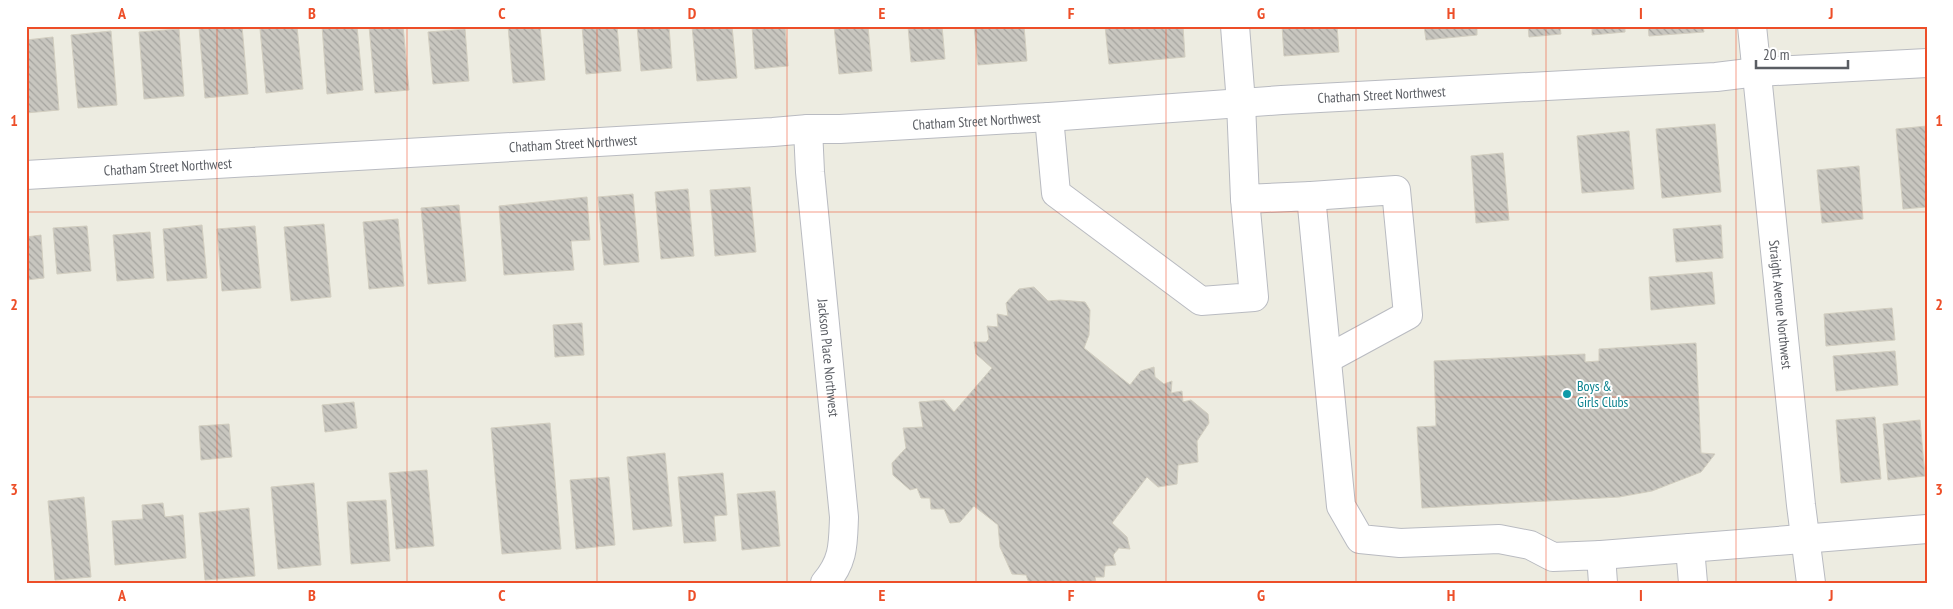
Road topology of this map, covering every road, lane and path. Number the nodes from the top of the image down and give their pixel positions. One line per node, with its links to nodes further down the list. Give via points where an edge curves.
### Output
1 (1235, 26): 5 (street)
2 (1752, 26): 4 (street, Straight Avenue Northwest)
3 (1927, 63): 4 (street, Chatham Street Northwest)
4 (1757, 72): 5 (street, Chatham Street Northwest, via 1716,77); 13 (street, Straight Avenue Northwest)
5 (1241, 103): 6 (street, Chatham Street Northwest); 10 (street)
6 (1049, 117): 7 (street, Chatham Street Northwest); 10 (street, via 1056,192 1202,301 1254,297)
7 (808, 129): 8 (street, Chatham Street Northwest); 16 (street, Jackson Place Northwest, via 844,517 843,551)
8 (26, 175)
9 (1311, 196): 10 (street); 11 (street); 11 (street, via 1396,190 1408,315)
10 (1245, 199)
11 (1327, 359): 15 (street, via 1341,506 1360,539 1400,543 1499,538 1530,545 1553,557)
12 (1927, 529): 13 (street)
13 (1805, 537): 14 (street); 19 (street, Straight Avenue Northwest)
14 (1690, 548): 15 (street); 18 (street)
15 (1600, 554): 17 (street)
16 (825, 583)
17 (1603, 583)
18 (1693, 583)
19 (1811, 583)

